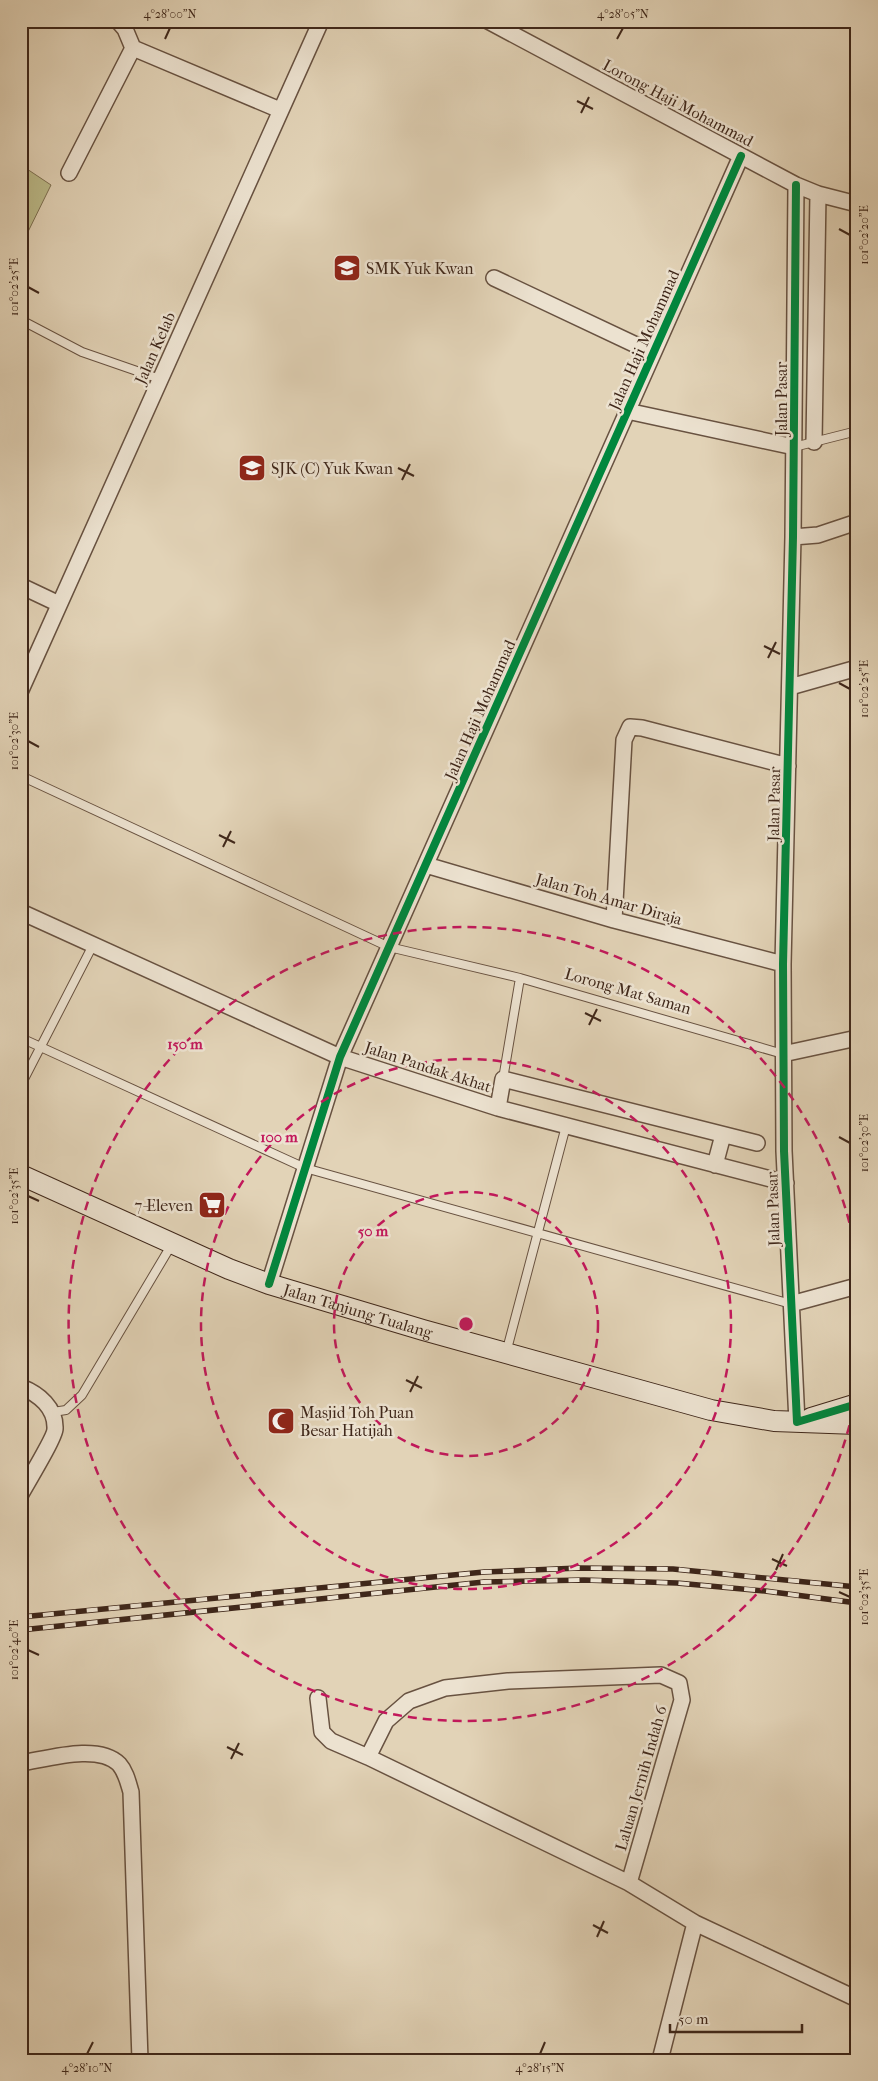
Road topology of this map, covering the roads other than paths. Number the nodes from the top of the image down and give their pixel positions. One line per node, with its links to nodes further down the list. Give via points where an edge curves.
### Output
1 (321, 21): 5 (street, Jalan Kelab)
2 (488, 21): 6 (street, Lorong Haji Mohammad)
3 (124, 24): 4 (street)
4 (133, 48): 5 (street); 7 (street)
5 (280, 110): 14 (street, Jalan Kelab)
6 (741, 156): 8 (street, Lorong Haji Mohammad); 13 (street, Jalan Haji Mohammad)
7 (69, 173)
8 (796, 185): 9 (street, Lorong Haji Mohammad); 18 (street, Jalan Pasar)
9 (818, 194): 10 (street, Lorong Haji Mohammad); 17 (street)
10 (857, 204)
11 (494, 278): 13 (street)
12 (21, 320): 14 (lane, via 82,352)
13 (653, 353): 15 (street, Jalan Haji Mohammad)
14 (160, 379): 22 (street, Jalan Kelab)
15 (628, 411): 18 (street); 28 (street, Jalan Haji Mohammad)
16 (857, 431): 17 (lane)
17 (814, 442): 18 (lane)
18 (794, 447): 20 (street, Jalan Pasar)
19 (857, 522): 20 (street, via 818,535)
20 (793, 537): 24 (street, Jalan Pasar)
21 (21, 586): 22 (street)
22 (59, 604): 25 (street, Jalan Kelab)
23 (857, 668): 24 (street)
24 (790, 687): 26 (street, Jalan Pasar)
25 (21, 690)
26 (788, 766): 30 (street, via 630,727 624,740); 33 (street, Jalan Pasar)
27 (21, 776): 32 (lane, Lorong Mat Saman)
28 (426, 865): 30 (street, Jalan Toh Amar Diraja); 32 (street, Jalan Haji Mohammad)
29 (21, 912): 31 (street, Jalan Pandak Akhat)
30 (614, 920): 33 (street, Jalan Toh Amar Diraja)
31 (93, 945): 37 (lane); 39 (street, Jalan Pandak Akhat)
32 (389, 947): 34 (lane, Lorong Mat Saman); 39 (street, Jalan Haji Mohammad)
33 (783, 964): 38 (street, Jalan Pasar)
34 (520, 978): 38 (lane, Lorong Mat Saman); 40 (lane)
35 (21, 1038): 37 (lane)
36 (857, 1038): 38 (street, Lorong Mat Saman)
37 (41, 1047): 41 (lane); 47 (lane)
38 (783, 1054): 49 (street, Jalan Pasar)
39 (340, 1057): 42 (street, Jalan Pandak Akhat); 47 (street, Jalan Haji Mohammad)
40 (503, 1079): 42 (street); 44 (street)
41 (21, 1085)
42 (498, 1108): 43 (street, Jalan Pandak Akhat)
43 (566, 1126): 46 (street, Jalan Pandak Akhat); 50 (lane)
44 (723, 1135): 45 (street); 46 (street)
45 (757, 1143)
46 (715, 1164): 49 (street, Jalan Pandak Akhat)
47 (305, 1168): 50 (lane); 52 (street, Jalan Haji Mohammad)
48 (21, 1175): 51 (main road, Jalan Tanjung Tualang)
49 (786, 1183): 54 (street, Jalan Pasar)
50 (538, 1233): 54 (lane); 55 (lane)
51 (172, 1243): 52 (main road, Jalan Tanjung Tualang); 58 (lane, via 82,1395 66,1410)
52 (269, 1284): 55 (main road, Jalan Tanjung Tualang)
53 (857, 1286): 54 (street)
54 (791, 1304): 59 (street, Jalan Pasar)
55 (506, 1353): 59 (main road, Jalan Tanjung Tualang, via 711,1410)
56 (21, 1387): 58 (street, via 33,1392)
57 (857, 1404): 59 (main road)
58 (53, 1412): 61 (street, via 55,1430)
59 (797, 1422): 60 (main road, Jalan Tanjung Tualang)
60 (857, 1424)
61 (21, 1494)
62 (318, 1698): 63 (street, via 322,1732 331,1741)
63 (368, 1757): 65 (street); 65 (street, Laluan Jernih Indah 6, via 386,1721 409,1701 445,1688 661,1675 679,1683 682,1700)
64 (21, 1763): 68 (street, via 88,1752 105,1755 118,1763 127,1776 131,1792)
65 (629, 1883): 66 (street)
66 (695, 1923): 67 (street); 69 (street)
67 (857, 1999)
68 (140, 2060)
69 (660, 2060)

